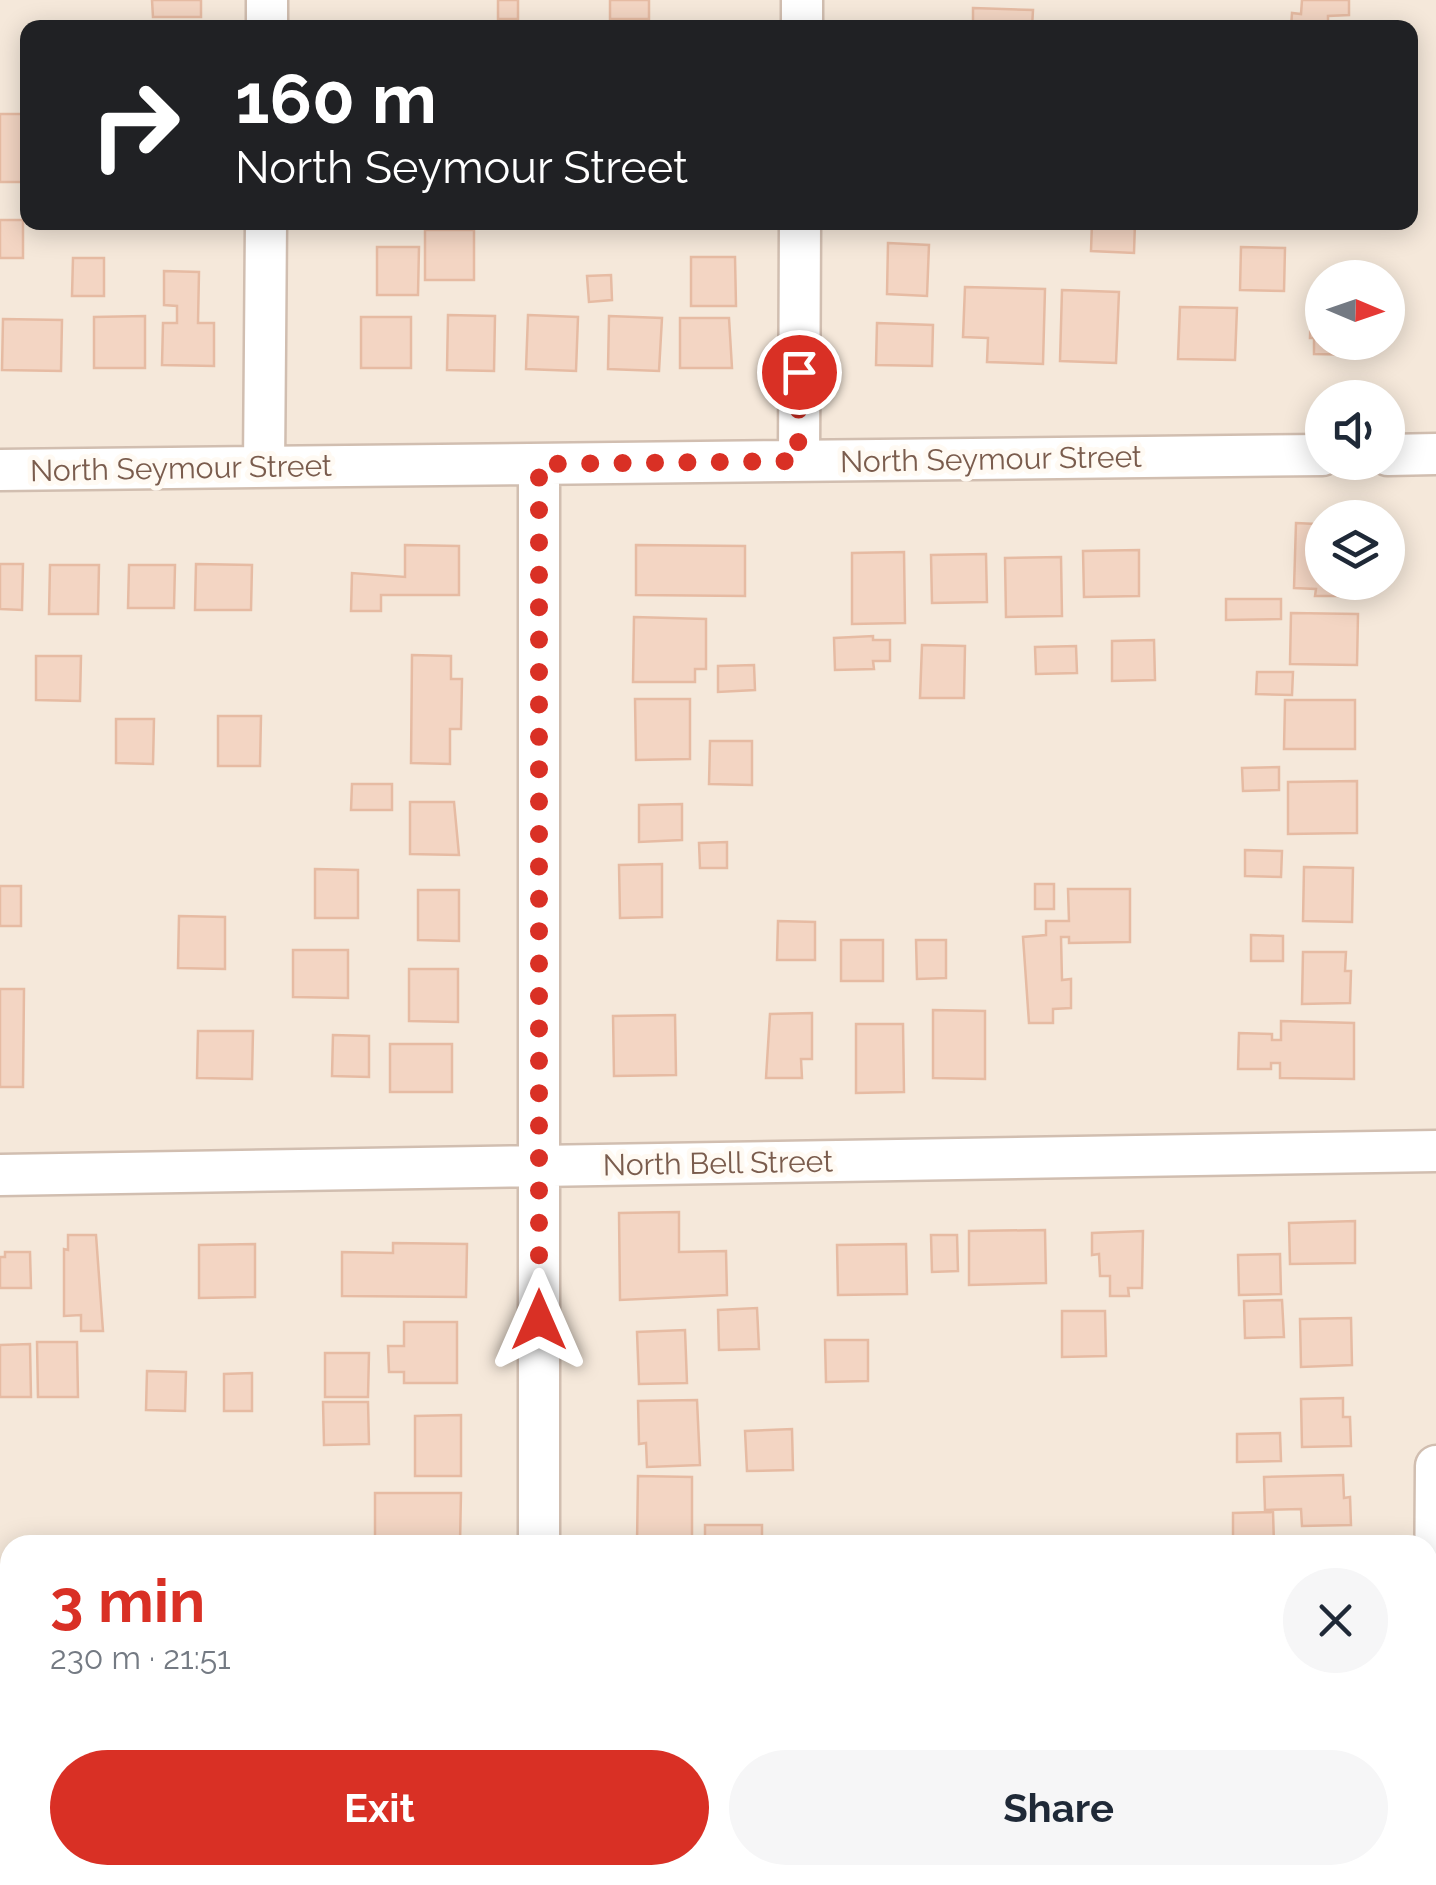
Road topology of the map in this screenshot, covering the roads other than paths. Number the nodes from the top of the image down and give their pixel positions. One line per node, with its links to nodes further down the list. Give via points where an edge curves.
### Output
1 (266, 230): 8 (street)
2 (800, 230): 6 (street)
3 (1436, 454): 4 (street)
4 (1405, 455)
5 (1305, 456): 6 (street, North Seymour Street)
6 (798, 461): 7 (street, North Seymour Street)
7 (539, 464): 8 (street, North Seymour Street); 11 (street)
8 (264, 467): 9 (street, North Seymour Street)
9 (0, 470)
10 (1436, 1152): 11 (street, North Bell Street)
11 (539, 1166): 12 (street, North Bell Street); 14 (street)
12 (0, 1176)
13 (1436, 1466): 15 (street)
14 (538, 1535)
15 (1435, 1535)

